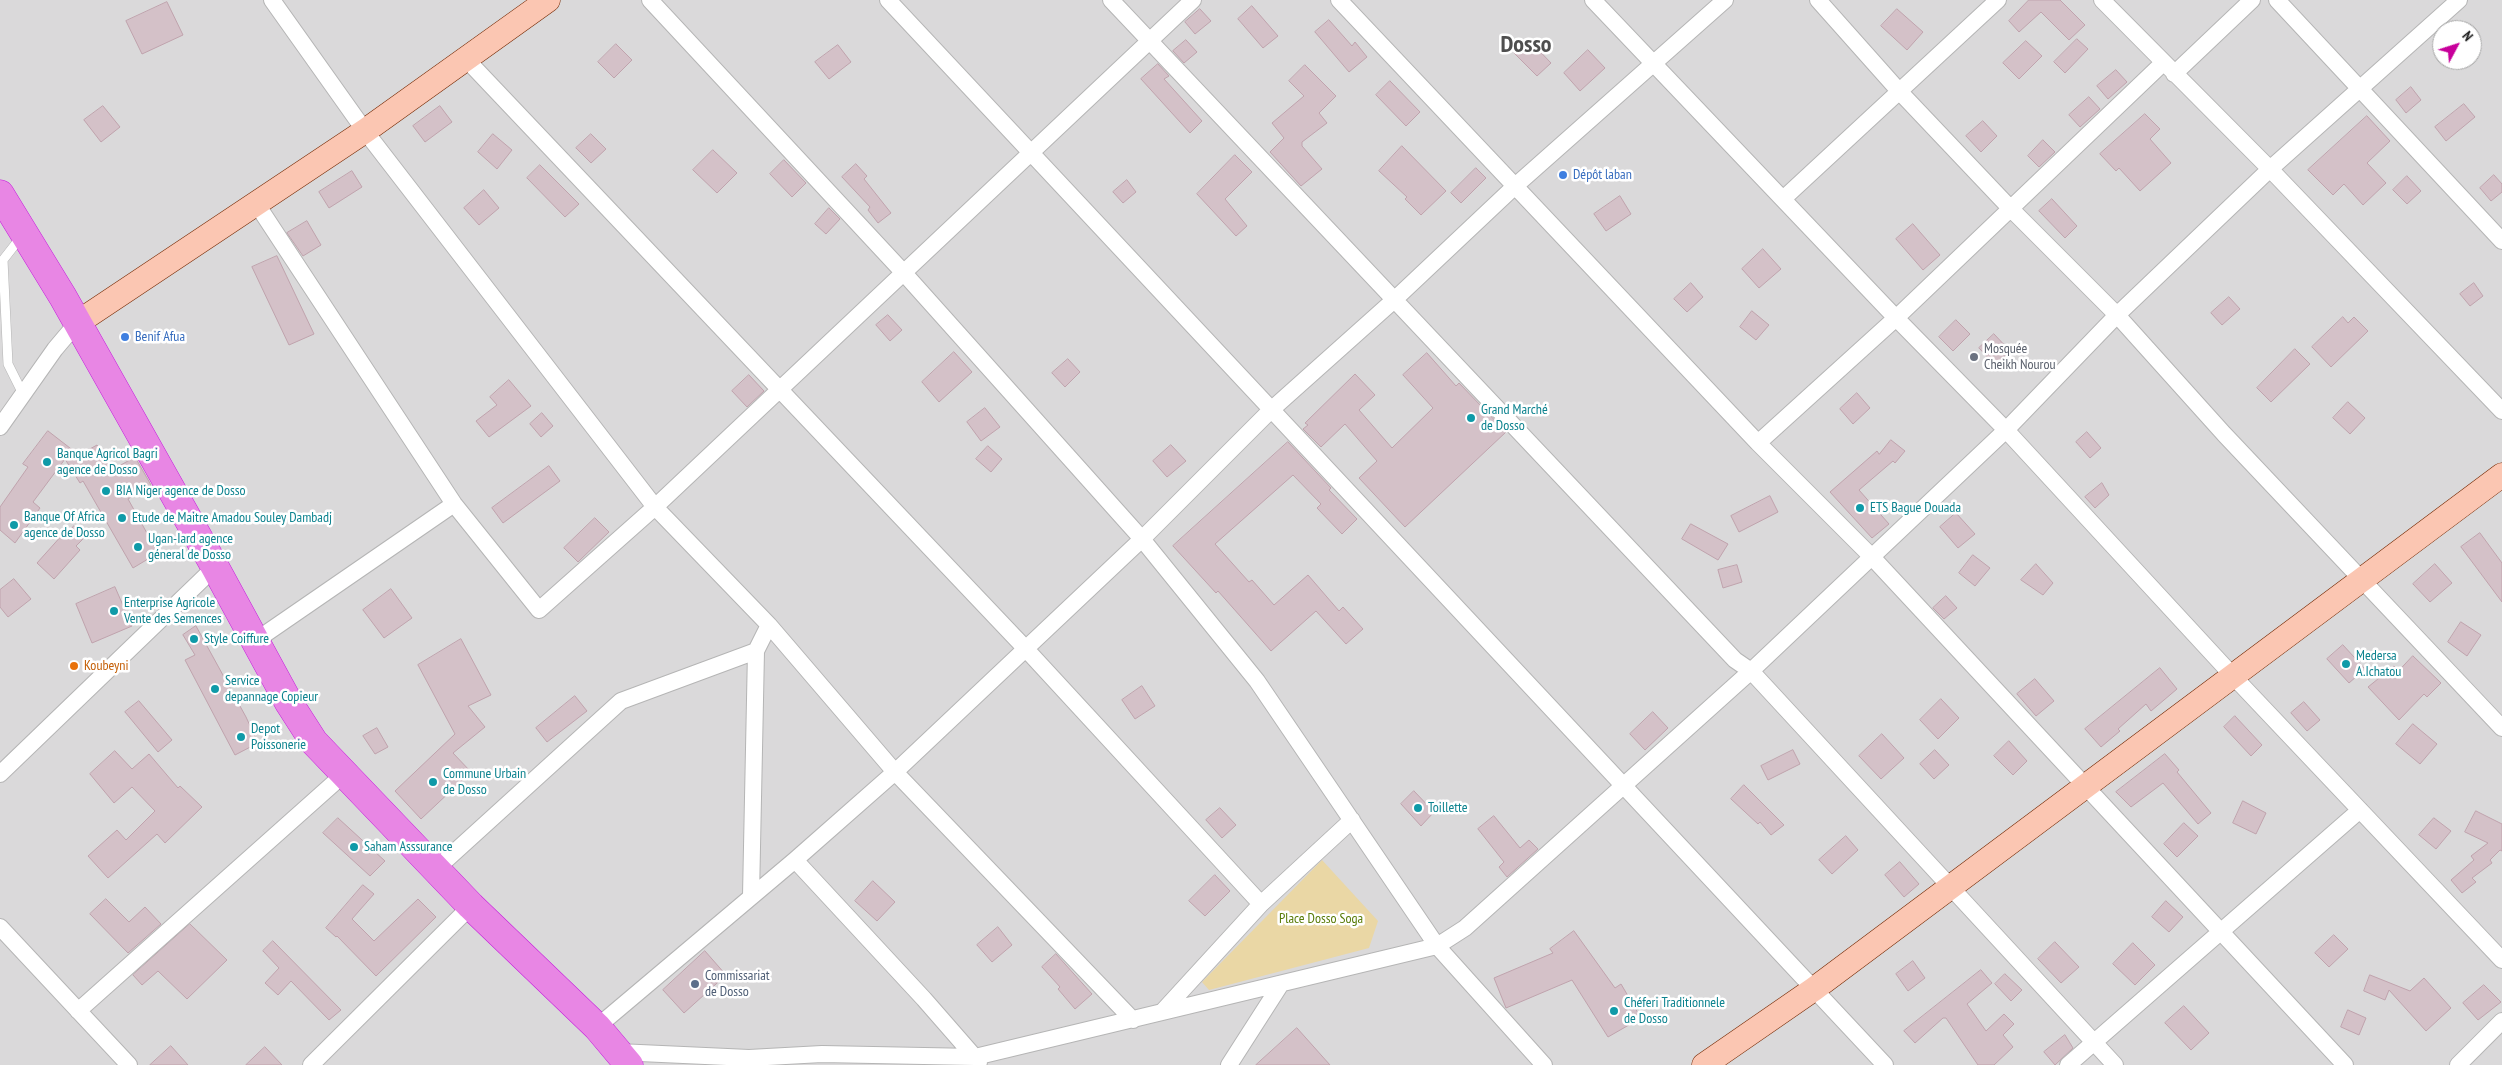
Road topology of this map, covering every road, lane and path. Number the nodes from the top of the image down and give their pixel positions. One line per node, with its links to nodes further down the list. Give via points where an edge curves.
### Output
1 (272, 0): 22 (street)
2 (548, 0): 17 (street)
3 (650, 0): 32 (street)
4 (888, 0): 23 (street)
5 (1111, 0): 16 (street)
6 (1194, 0): 16 (street)
7 (1339, 0): 25 (street)
8 (1593, 0): 18 (street)
9 (1725, 0): 18 (street)
10 (1818, 0): 21 (street)
11 (1998, 0): 21 (street)
12 (2102, 0): 19 (street)
13 (2252, 0): 19 (street)
14 (2277, 0): 20 (street)
15 (2459, 0): 20 (street)
16 (1150, 41): 23 (street); 33 (street)
17 (466, 59): 22 (street); 37 (street)
18 (1654, 65): 25 (street); 27 (street)
19 (2168, 68): 24 (street); 29 (street)
20 (2361, 88): 24 (street); 31 (street)
21 (1899, 91): 27 (street); 29 (street)
22 (365, 131): 28 (street); 46 (street)
23 (1032, 152): 32 (street); 39 (street)
24 (2270, 169): 34 (street); 40 (street)
25 (1514, 187): 33 (street); 43 (street)
26 (0, 194): 30 (highway)
27 (1783, 199): 35 (street)
28 (256, 203): 36 (street); 45 (street)
29 (2010, 208): 34 (street); 35 (street)
30 (25, 233): 36 (highway); 38 (lane, via 3,260 8,364)
31 (2502, 241)
32 (903, 272): 37 (street); 47 (street)
33 (1393, 301): 39 (street); 55 (street, via 1735,660)
34 (2117, 315): 42 (street); 50 (street)
35 (1896, 318): 42 (street); 43 (street)
36 (77, 324): 38 (street, via 55,348); 49 (highway)
37 (780, 389): 46 (street); 53 (street)
38 (23, 394): 41 (street)
39 (1271, 410): 47 (street); 61 (street)
40 (2502, 411)
41 (0, 427)
42 (2006, 430): 48 (street); 56 (street)
43 (1758, 442): 48 (street)
44 (2502, 475): 50 (street)
45 (454, 504): 46 (street, via 539,610); 52 (street)
46 (655, 507): 51 (street)
47 (1142, 539): 53 (street); 64 (street, via 1257,681)
48 (1870, 556): 55 (street); 62 (street)
49 (216, 567): 52 (highway); 59 (street)
50 (2361, 578): 56 (street); 57 (street)
51 (769, 624): 54 (street); 58 (street)
52 (255, 641): 60 (highway, via 314,742)
53 (1025, 648): 58 (street); 69 (street)
54 (756, 651): 66 (street, via 620,701); 68 (street)
55 (1751, 671): 61 (street); 67 (street)
56 (2233, 676): 62 (street); 63 (street)
57 (2502, 728)
58 (895, 772): 65 (street); 79 (street)
59 (0, 774)
60 (344, 775): 66 (highway); 77 (street)
61 (1623, 786): 73 (street, via 1465,928); 76 (street)
62 (2085, 788): 67 (street); 72 (street)
63 (2360, 810): 72 (street); 74 (street)
64 (1352, 820): 69 (street); 73 (street)
65 (796, 860): 68 (street); 84 (street)
66 (436, 869): 70 (highway)
67 (1950, 888): 76 (street); 82 (street)
68 (752, 896): 81 (street)
69 (1260, 904): 78 (street)
70 (471, 906): 81 (highway); 87 (street)
71 (0, 927): 77 (street)
72 (2221, 932): 82 (street); 94 (street)
73 (1437, 946): 75 (street); 89 (street)
74 (2502, 960)
75 (1281, 984): 78 (street); 88 (street)
76 (1814, 989): 90 (street); 91 (street)
77 (78, 1011): 86 (street)
78 (1163, 1011): 79 (street)
79 (1133, 1020): 84 (street)
80 (2502, 1021): 95 (street)
81 (598, 1027): 83 (highway)
82 (2093, 1041): 92 (street); 93 (street)
83 (624, 1058): 85 (street)
84 (978, 1061): 85 (street, via 822,1054)
85 (747, 1062)
86 (129, 1065)
87 (311, 1065)
88 (1229, 1065)
89 (1544, 1065)
90 (1704, 1065)
91 (1885, 1065)
92 (2068, 1065)
93 (2115, 1065)
94 (2345, 1065)
95 (2458, 1065)

